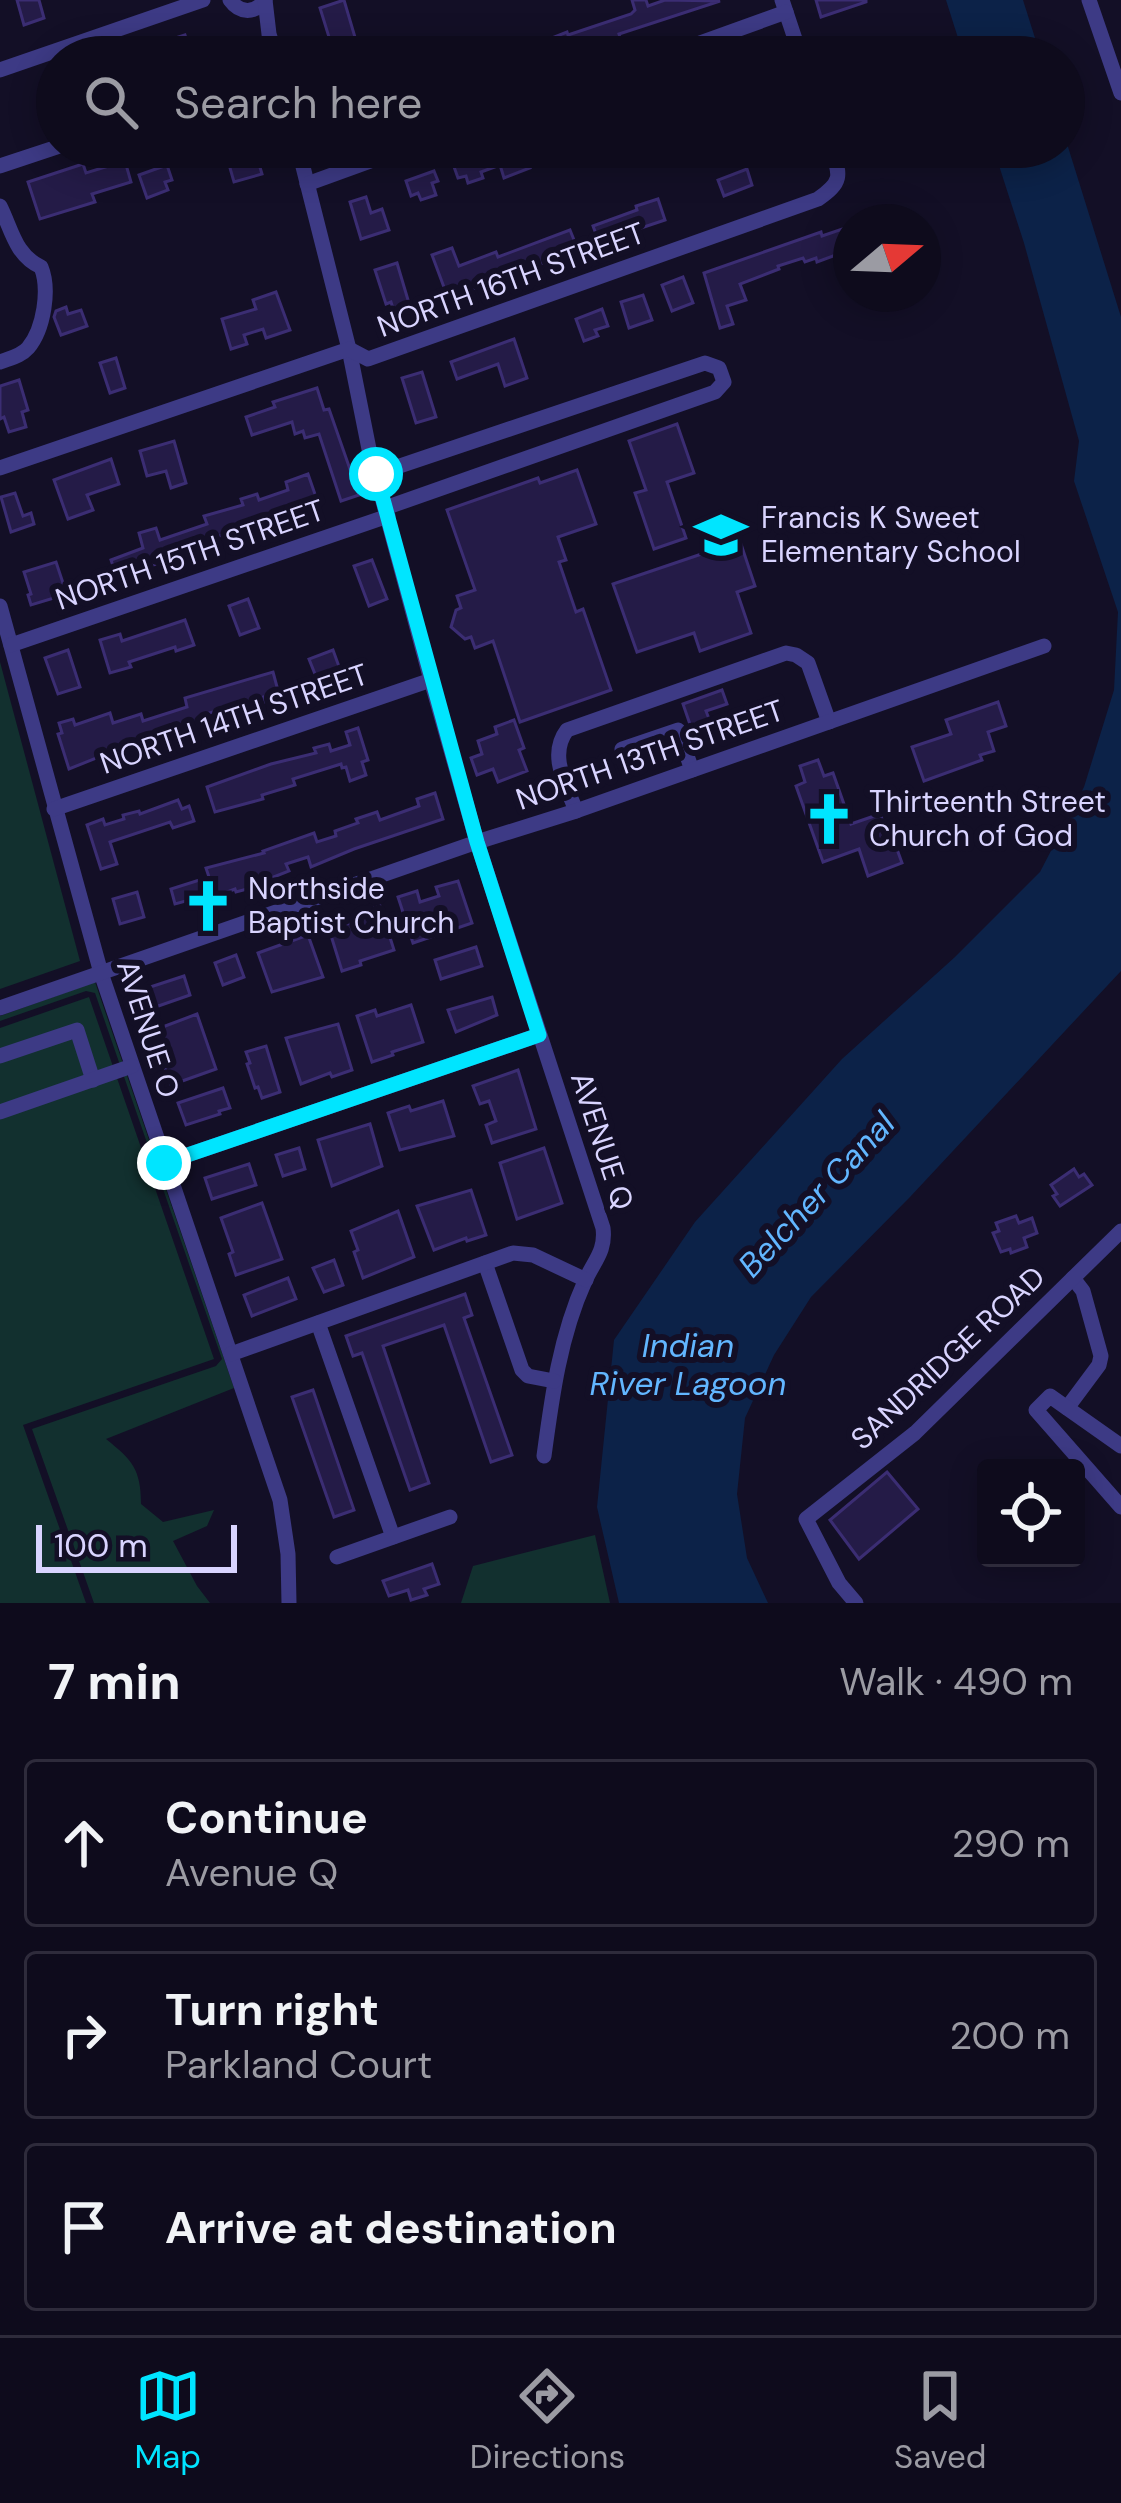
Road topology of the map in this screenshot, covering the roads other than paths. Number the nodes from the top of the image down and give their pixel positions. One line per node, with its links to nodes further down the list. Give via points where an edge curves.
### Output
1 (265, 0): 4 (street, via 257,8); 6 (street)
2 (1089, 0): 12 (street)
3 (199, 1): 4 (street); 7 (street)
4 (237, 6): 6 (street)
5 (784, 6): 8 (street); 9 (street)
6 (269, 34)
7 (98, 36)
8 (712, 36)
9 (795, 36)
10 (36, 58): 11 (street)
11 (0, 70)
12 (1121, 93)
13 (36, 154): 14 (street)
14 (0, 166)
15 (303, 168): 18 (street, AVENUE Q)
16 (351, 168): 18 (street)
17 (838, 168): 20 (street, NORTH 16TH STREET, via 835,187 818,199 368,359)
18 (307, 184): 20 (street, AVENUE Q)
19 (0, 206): 21 (street, via 19,250 46,280 31,344)
20 (349, 349): 22 (street, NORTH 16TH STREET); 23 (street, AVENUE Q)
21 (0, 362)
22 (0, 468)
23 (376, 474): 24 (street, AVENUE Q); 24 (street, NORTH 15TH STREET, via 705,363 719,368 724,382 715,392)
24 (387, 512): 26 (street, NORTH 15TH STREET); 28 (street, AVENUE Q)
25 (0, 606): 26 (street, AVENUE O)
26 (10, 645): 32 (street, AVENUE O)
27 (1044, 646): 29 (street, NORTH 13TH STREET)
28 (431, 680): 32 (street, NORTH 14TH STREET); 34 (street, AVENUE Q)
29 (829, 722): 31 (street, NORTH 13TH STREET); 33 (street, via 808,663 786,653 567,730 556,756)
30 (622, 749): 31 (street, via 678,730)
31 (692, 770): 33 (street, NORTH 13TH STREET)
32 (54, 809): 35 (street, AVENUE O)
33 (576, 812): 34 (street, NORTH 13TH STREET)
34 (477, 842): 35 (street, NORTH 13TH STREET); 37 (street, AVENUE Q)
35 (100, 973): 36 (street, NORTH 13TH STREET); 39 (street, AVENUE O)
36 (0, 1008)
37 (539, 1035): 42 (street); 46 (street, AVENUE Q, via 603,1228 602,1252)
38 (0, 1056): 40 (street, via 76,1030)
39 (132, 1066): 40 (street); 42 (street, AVENUE O)
40 (93, 1080): 41 (street)
41 (0, 1112)
42 (164, 1163): 48 (street, AVENUE O)
43 (1121, 1231): 45 (street, SANDRIDGE ROAD)
44 (485, 1263): 46 (street, via 533,1255); 47 (street); 49 (street, via 522,1370)
45 (1073, 1278): 50 (street, via 1102,1356); 58 (street, SANDRIDGE ROAD, via 915,1433 806,1519)
46 (586, 1280): 49 (street, AVENUE Q)
47 (318, 1323): 48 (street); 55 (street)
48 (231, 1354): 57 (street, AVENUE O, via 280,1500)
49 (554, 1381): 52 (street, AVENUE Q)
50 (1067, 1408): 51 (street); 53 (street, via 1050,1396 1036,1410)
51 (1121, 1446)
52 (544, 1456)
53 (1121, 1507)
54 (450, 1516): 55 (street)
55 (393, 1537): 56 (street)
56 (338, 1557)
57 (289, 1603)
58 (856, 1603)

